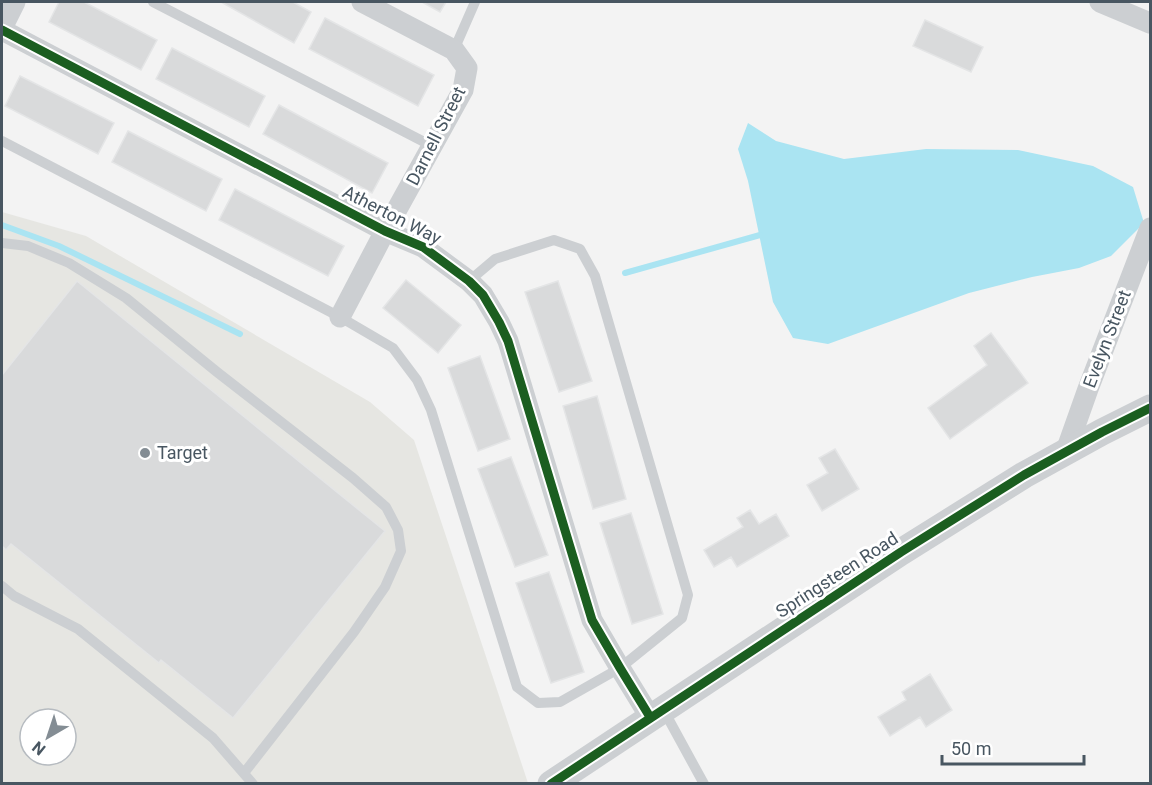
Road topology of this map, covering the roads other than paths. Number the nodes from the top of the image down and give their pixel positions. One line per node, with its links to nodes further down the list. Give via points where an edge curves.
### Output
1 (15, 2): 7 (street)
2 (153, 2): 10 (lane)
3 (362, 2): 8 (street)
4 (475, 2): 8 (lane)
5 (1100, 2): 6 (street)
6 (1150, 23)
7 (2, 29): 12 (street, Atherton Way)
8 (454, 50): 10 (street, Darnell Street, via 467,68 463,90)
9 (2, 141): 15 (lane)
10 (432, 146): 12 (street, Darnell Street)
11 (1150, 228): 17 (street, Evelyn Street)
12 (385, 231): 14 (street, Atherton Way, via 423,247); 15 (street, Darnell Street)
13 (2, 243): 21 (lane, via 28,246 69,263 126,298 353,478 386,507 398,530 401,551 385,587)
14 (469, 281): 19 (street, Atherton Way, via 483,295 508,341 592,620); 19 (lane, via 495,259 554,240 580,249 595,276 688,595 682,618)
15 (340, 317): 19 (lane, via 393,348 417,380 431,410 518,687 538,704 560,702)
16 (1150, 408): 17 (street, Springsteen Road)
17 (1066, 452): 20 (street, Springsteen Road, via 901,552)
18 (2, 586): 21 (lane, via 78,628 213,738)
19 (620, 668): 20 (street, Atherton Way)
20 (656, 713): 23 (street, Springsteen Road); 24 (lane)
21 (244, 773): 22 (lane)
22 (253, 783)
23 (551, 783)
24 (704, 783)

